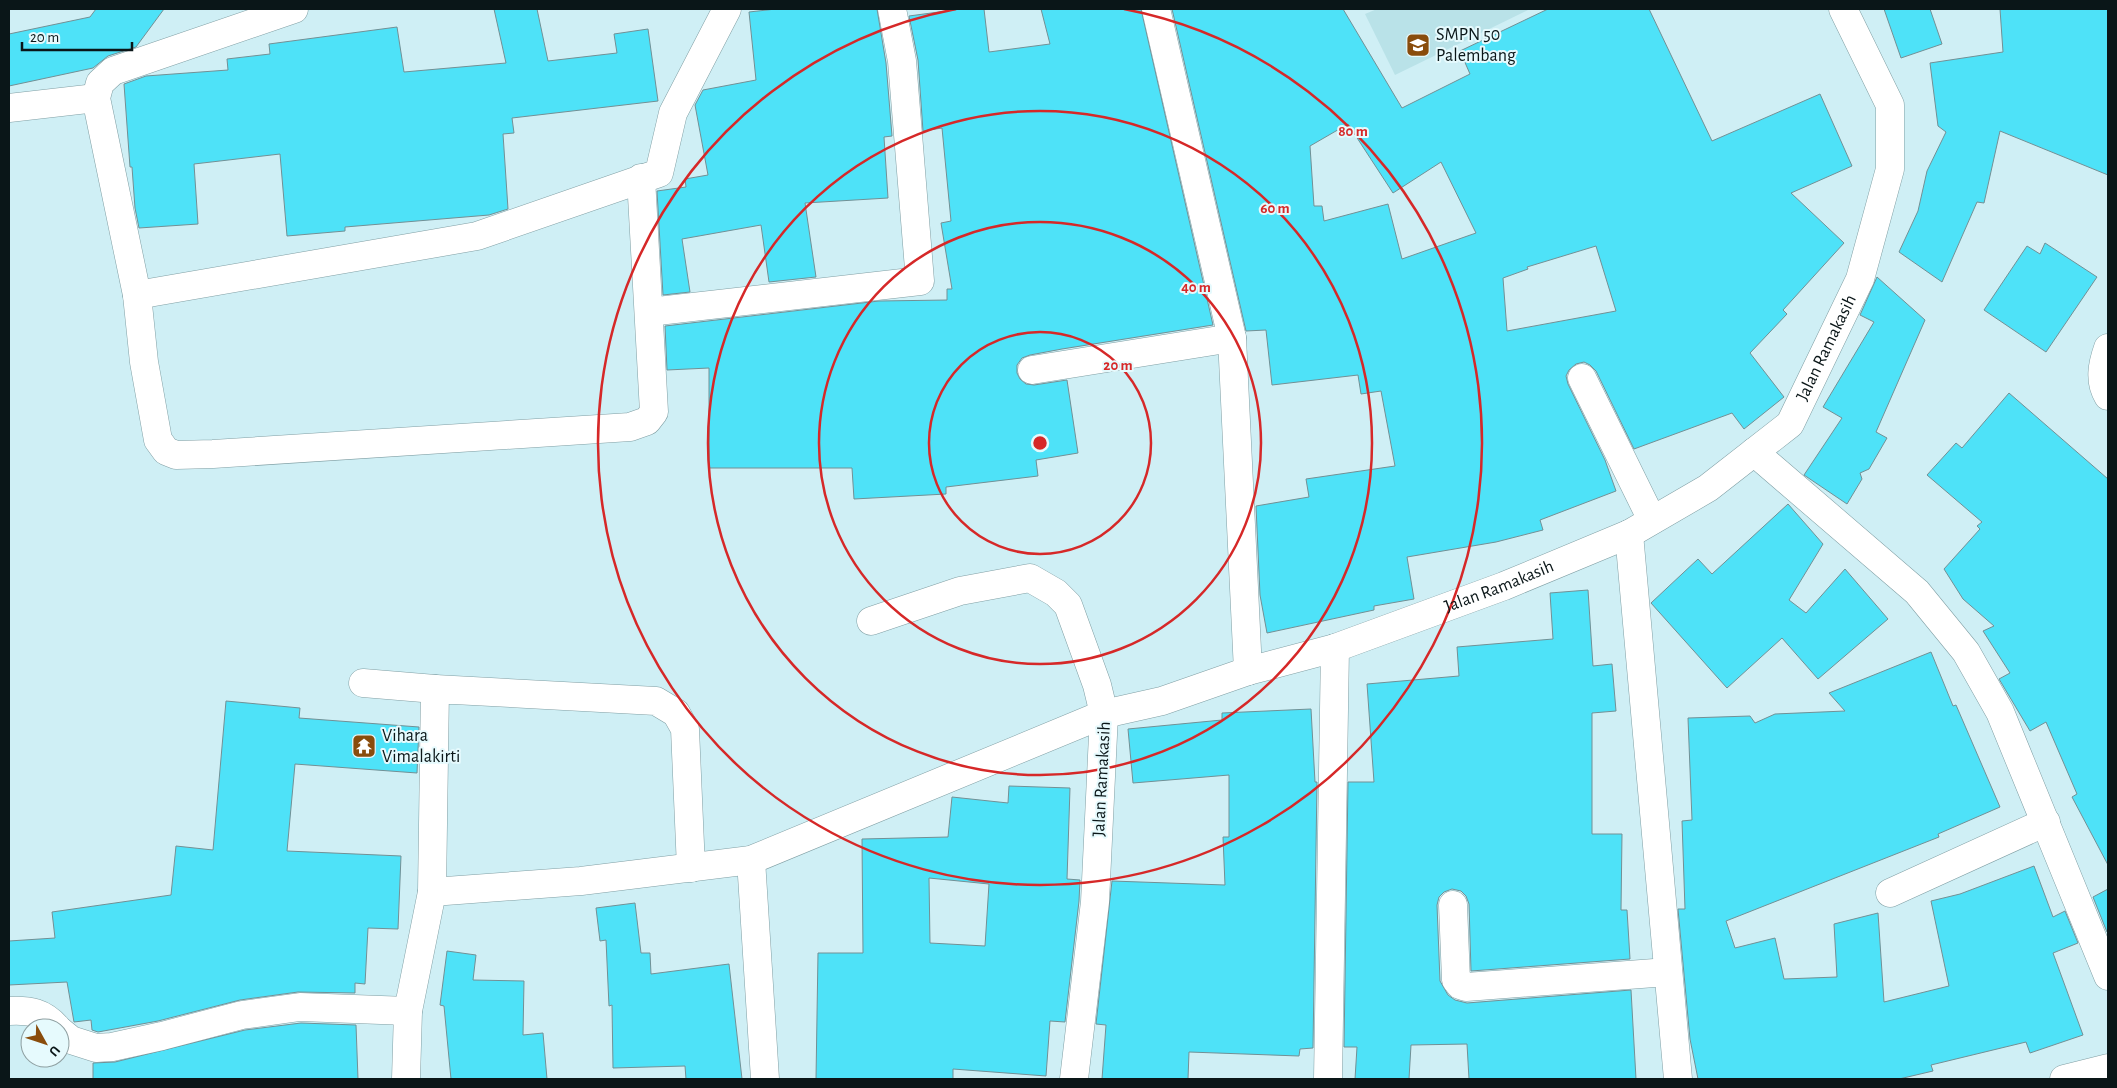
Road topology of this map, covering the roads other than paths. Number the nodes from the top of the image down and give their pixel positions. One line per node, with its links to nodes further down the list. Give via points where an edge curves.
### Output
1 (294, 9): 6 (street, via 113,71 100,83)
2 (727, 9): 8 (street, via 673,113 659,173)
3 (892, 9): 10 (street, via 902,62 920,281)
4 (1156, 9): 11 (street)
5 (1843, 9): 16 (street, Jalan Ramakasih, via 1890,105 1890,169 1856,288 1790,424)
6 (96, 98): 7 (street); 9 (street)
7 (9, 108)
8 (642, 178): 9 (street, via 477,236); 10 (street)
9 (137, 295): 10 (street, via 144,362 158,440 166,451 176,455 630,427 647,421 654,412)
10 (648, 312)
11 (1232, 338): 13 (street); 20 (street)
12 (2108, 348): 15 (street, via 2103,363 2102,387)
13 (1032, 370)
14 (1582, 378): 17 (street)
15 (2108, 396)
16 (1754, 452): 17 (street, Jalan Ramakasih, via 1708,488); 24 (street, via 1917,592 1966,652 2000,712)
17 (1641, 527): 19 (street, Jalan Ramakasih, via 1504,586); 30 (street)
18 (871, 621): 23 (street, via 960,591 1030,578 1056,593 1068,605)
19 (1335, 648): 20 (street, Jalan Ramakasih); 40 (street)
20 (1248, 671): 23 (street, Jalan Ramakasih, via 1162,700)
21 (363, 683): 22 (street)
22 (436, 689): 26 (street, via 656,701 676,713 685,729); 27 (street)
23 (1104, 714): 25 (street); 39 (street, Jalan Ramakasih, via 1095,902)
24 (2046, 822): 28 (street); 31 (street)
25 (751, 860): 26 (street); 38 (street)
26 (691, 868): 27 (street, via 581,881)
27 (432, 892): 33 (street)
28 (1890, 893)
29 (1453, 905): 30 (street, via 1456,980 1466,987)
30 (1668, 972): 41 (street)
31 (2108, 976)
32 (9, 1011): 34 (street, via 32,1011)
33 (408, 1011): 35 (street, via 300,1007 242,1015 112,1047 96,1048); 37 (street)
34 (46, 1018)
35 (70, 1039)
36 (2108, 1068): 42 (street)
37 (406, 1079)
38 (765, 1079)
39 (1074, 1079)
40 (1328, 1079)
41 (1678, 1079)
42 (2064, 1079)

